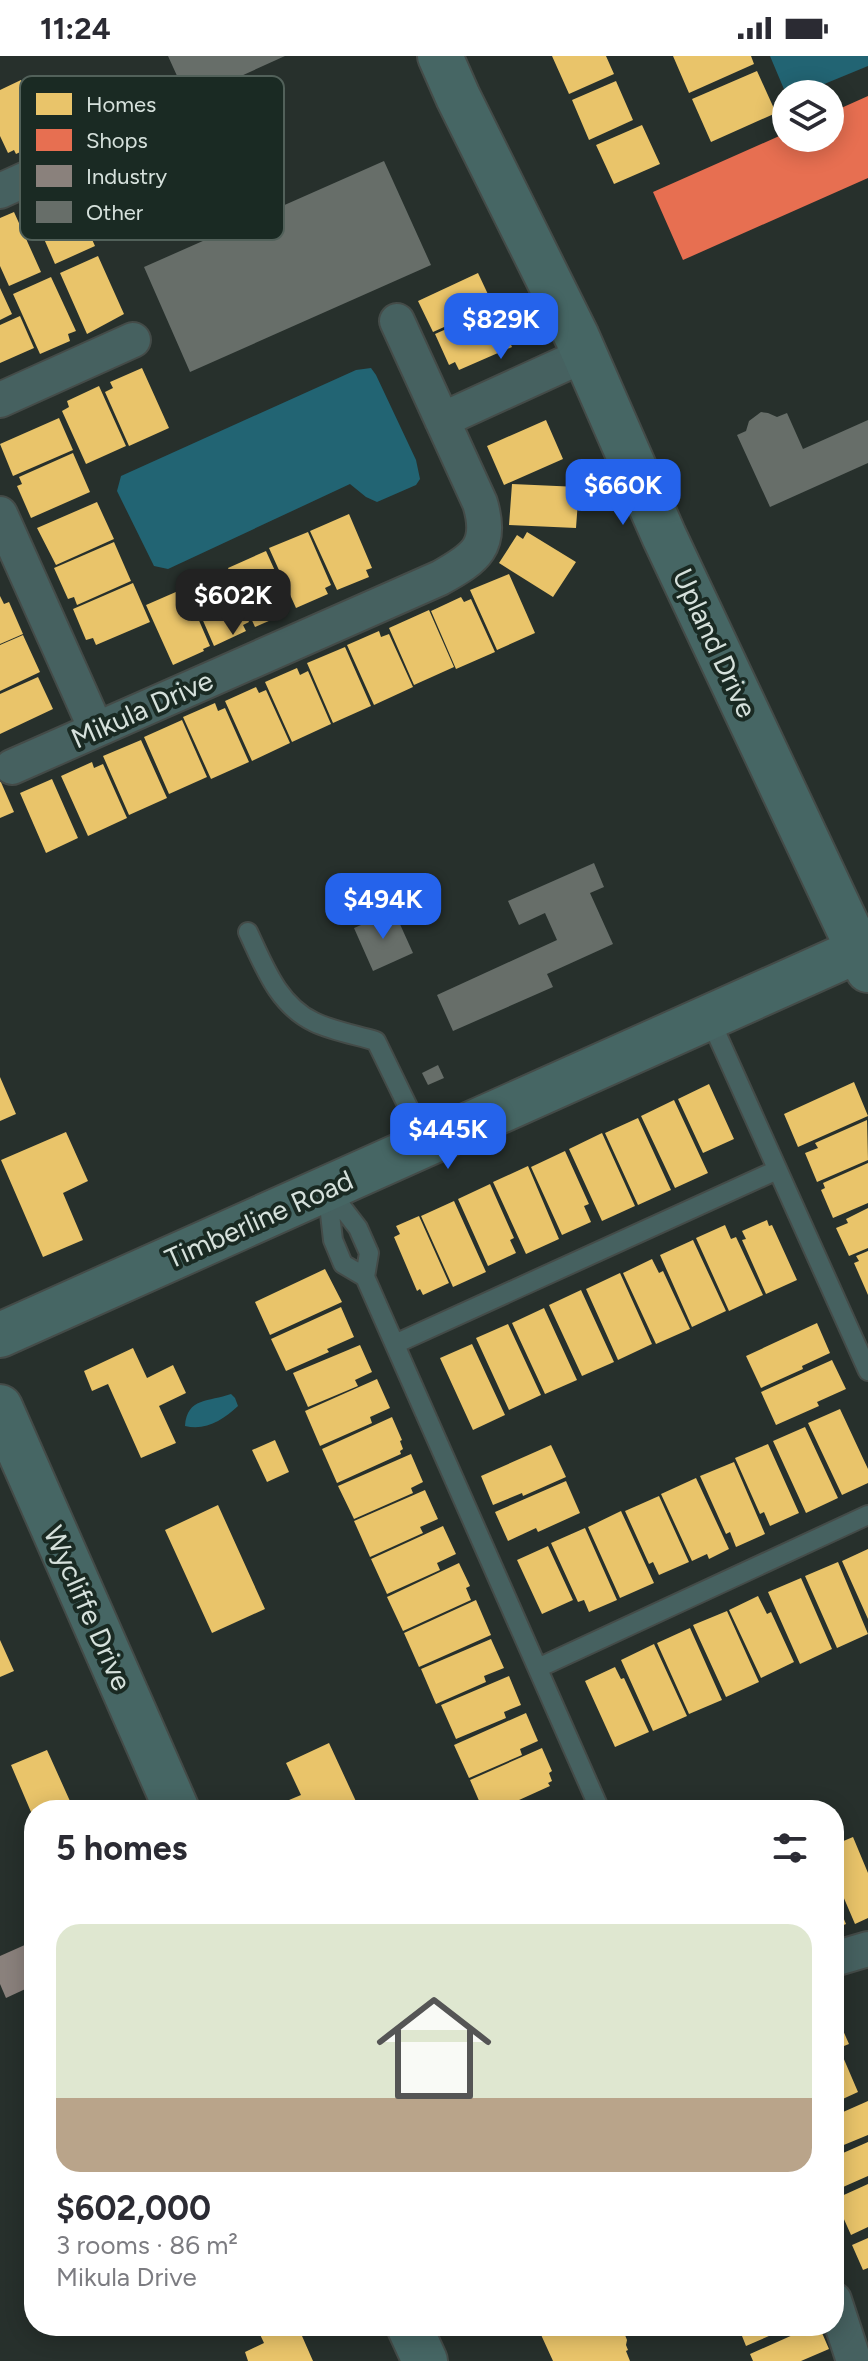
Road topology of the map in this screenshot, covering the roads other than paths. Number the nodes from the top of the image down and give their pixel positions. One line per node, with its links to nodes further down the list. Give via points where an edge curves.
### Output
1 (440, 56): 6 (street, Upland Drive)
2 (20, 182): 3 (street)
3 (0, 191)
4 (397, 321): 8 (street)
5 (133, 340): 7 (street)
6 (584, 355): 8 (street); 13 (street, Upland Drive, via 664,536)
7 (0, 400)
8 (442, 420): 10 (street, Mikula Drive, via 485,522 483,542 464,565)
9 (0, 514): 10 (street)
10 (96, 729): 11 (street, Mikula Drive)
11 (12, 767)
12 (248, 932): 15 (lane, via 272,983 295,1010 315,1023 376,1041)
13 (865, 955): 14 (street, Timberline Road)
14 (709, 1017): 15 (street, Timberline Road); 16 (lane)
15 (426, 1144): 17 (street, Timberline Road)
16 (777, 1170): 20 (lane); 21 (lane)
17 (327, 1188): 18 (lane, via 358,1228 369,1253); 18 (lane, via 333,1240 343,1264); 19 (street, Timberline Road)
18 (365, 1277): 20 (lane)
19 (0, 1335)
20 (395, 1344): 24 (lane)
21 (868, 1371)
22 (0, 1407): 25 (street, Wycliffe Drive)
23 (868, 1515): 24 (lane)
24 (538, 1668): 26 (lane)
25 (173, 1800)
26 (596, 1800)
27 (868, 1949): 28 (street)
28 (844, 1956)
29 (844, 2330): 32 (street)
30 (414, 2336): 31 (street)
31 (425, 2361)
32 (854, 2361)

